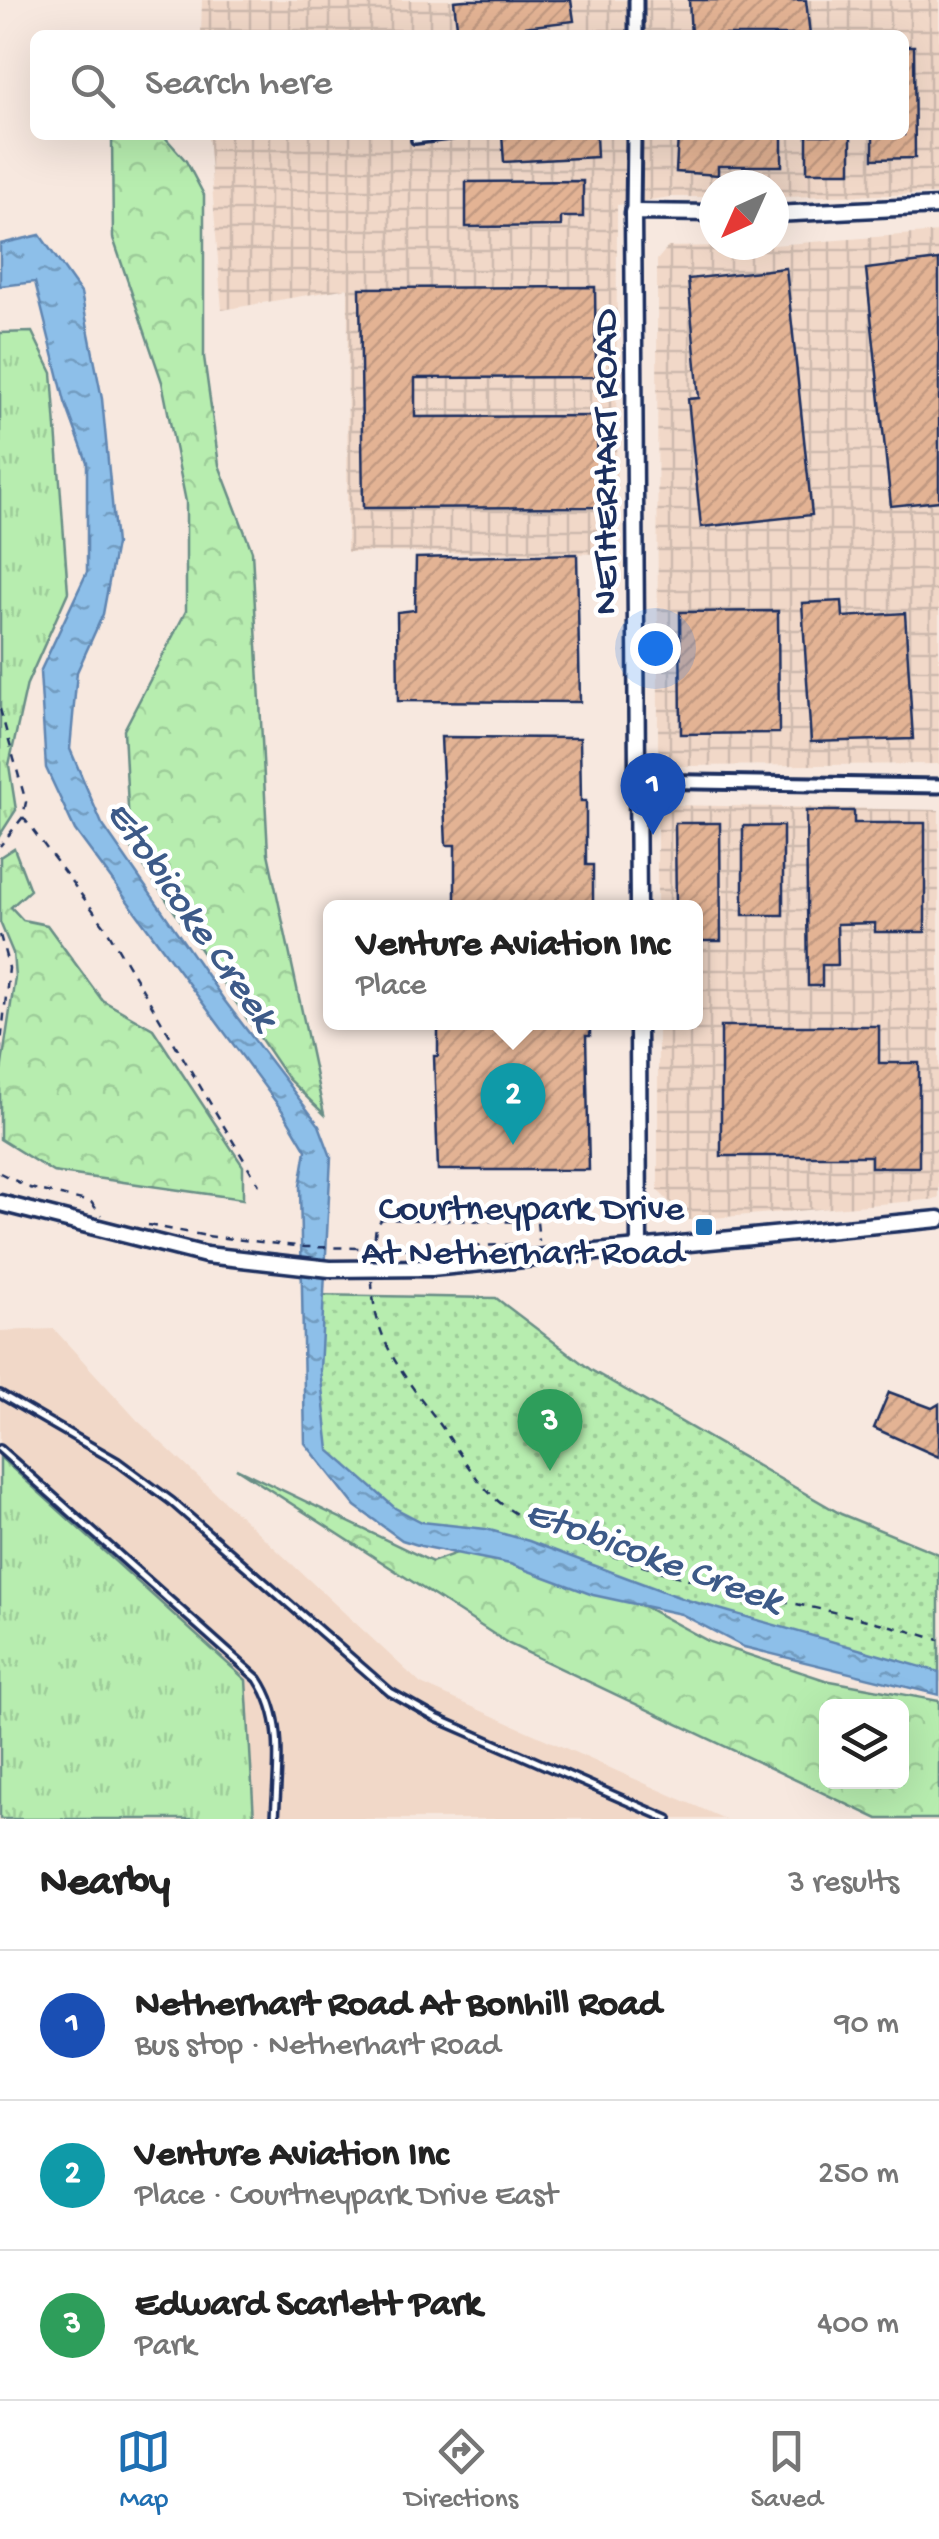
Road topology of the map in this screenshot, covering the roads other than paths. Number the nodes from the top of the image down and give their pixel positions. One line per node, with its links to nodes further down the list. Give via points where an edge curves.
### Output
1 (636, 0): 2 (street)
2 (636, 30)
3 (634, 140): 5 (street, NETHERHART ROAD)
4 (939, 206): 7 (street)
5 (633, 212): 6 (street); 8 (street, NETHERHART ROAD)
6 (699, 213)
7 (789, 213)
8 (637, 781): 9 (street); 10 (street, NETHERHART ROAD)
9 (939, 786)
10 (638, 900)
11 (638, 1030): 14 (street)
12 (0, 1204): 14 (street, bridge, via 206,1255 330,1269 431,1268)
13 (939, 1220): 14 (street)
14 (638, 1248)
15 (0, 1394): 18 (lane, via 171,1501 390,1692)
16 (0, 1450): 17 (lane, via 258,1679 272,1700 278,1729)
17 (275, 1819)
18 (668, 1819)

